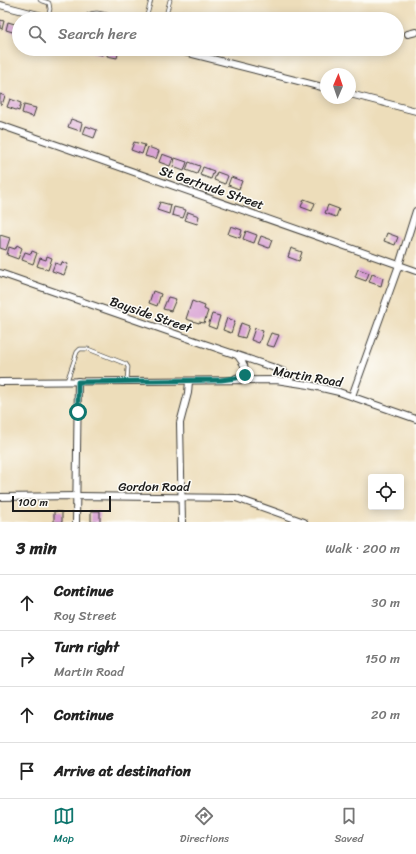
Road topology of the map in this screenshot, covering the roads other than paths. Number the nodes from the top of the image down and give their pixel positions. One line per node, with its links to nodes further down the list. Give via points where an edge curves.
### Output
1 (40, 0): 6 (lane, via 49,3)
2 (151, 0): 7 (lane)
3 (170, 0): 8 (lane)
4 (0, 6): 5 (street)
5 (26, 12)
6 (50, 12)
7 (148, 12)
8 (167, 12)
9 (416, 32): 10 (street)
10 (408, 34)
11 (200, 56): 12 (street)
12 (320, 86)
13 (356, 96): 14 (street)
14 (416, 111)
15 (0, 124): 17 (street, St Gertrude Street)
16 (416, 212): 17 (street)
17 (399, 265): 18 (street, St Gertrude Street); 28 (street)
18 (416, 271)
19 (0, 273): 20 (street, Bayside Street)
20 (238, 356): 21 (street, via 245,366 245,375); 27 (street, Bayside Street, via 284,372)
21 (221, 380): 24 (street, Martin Road); 27 (street, Martin Road)
22 (67, 381): 23 (lane, via 74,358 80,349 88,349 126,364); 25 (street, Martin Road); 26 (street, Martin Road)
23 (127, 381): 24 (street, Martin Road); 26 (street, Martin Road)
24 (189, 381): 32 (street, via 180,423)
25 (0, 382)
26 (78, 382): 30 (street)
27 (291, 382): 28 (street, Martin Road)
28 (352, 396): 29 (street, Martin Road)
29 (416, 419)
30 (77, 496): 31 (street, Gordon Road); 32 (street, Gordon Road); 34 (street)
31 (0, 497)
32 (182, 497): 33 (street, Gordon Road, via 236,498); 35 (street)
33 (285, 519): 36 (street, Gordon Road)
34 (76, 522)
35 (182, 522)
36 (304, 522)

